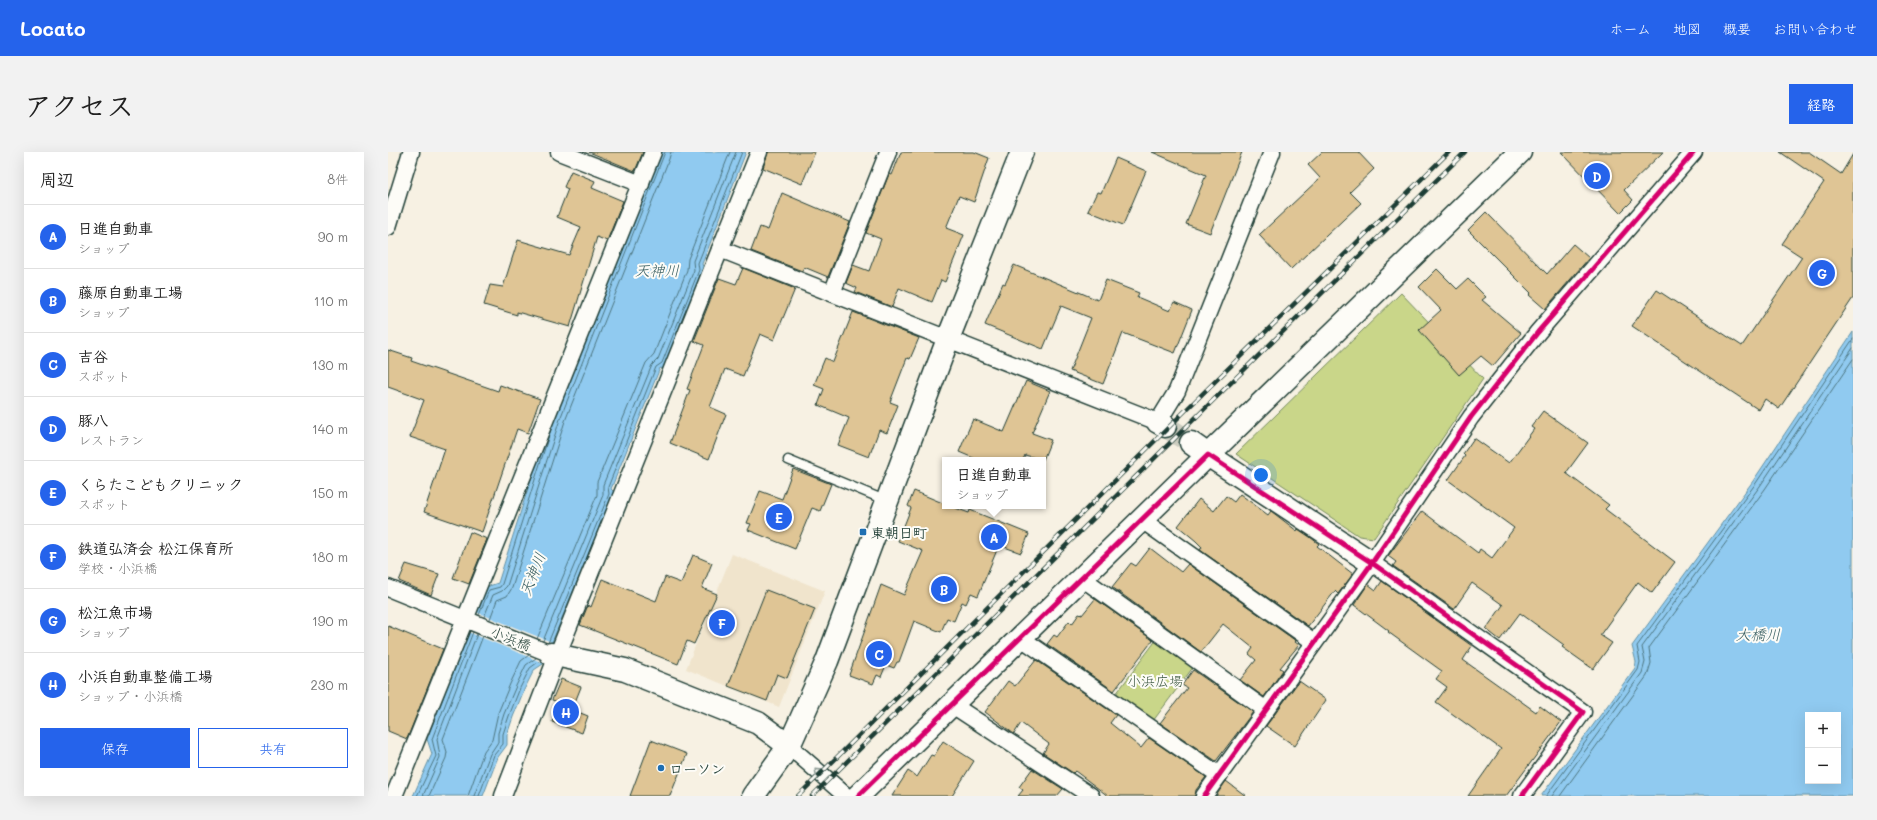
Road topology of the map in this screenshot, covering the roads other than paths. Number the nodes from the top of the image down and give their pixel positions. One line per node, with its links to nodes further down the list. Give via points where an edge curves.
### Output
1 (411, 152): 11 (street)
2 (560, 152): 10 (street)
3 (653, 152): 10 (street)
4 (759, 152): 12 (street)
5 (888, 152): 13 (street)
6 (1022, 152): 14 (street)
7 (1272, 152): 14 (street, via 1162,424)
8 (1520, 152): 15 (street)
9 (1694, 152): 19 (street, via 1538,332 1470,417)
10 (641, 184): 22 (street)
11 (388, 227)
12 (720, 249): 13 (street); 25 (street)
13 (832, 293): 14 (street)
14 (948, 339): 17 (street)
15 (1199, 449): 18 (street); 19 (street)
16 (788, 460): 17 (lane)
17 (887, 501): 28 (street, via 827,661)
18 (1142, 520): 20 (street); 24 (street)
19 (1372, 563): 24 (street); 37 (street, via 1583,712)
20 (1082, 578): 23 (street); 27 (street)
21 (388, 588): 22 (street, 小浜橋)
22 (468, 621): 25 (street, 小浜橋); 30 (street)
23 (1021, 638): 26 (street); 29 (street)
24 (1314, 642): 27 (street)
25 (554, 655): 28 (street, via 625,670 758,723); 31 (street)
26 (951, 704): 34 (street); 35 (street)
27 (1266, 710): 29 (street)
28 (789, 746): 32 (street); 33 (street, one-way to 28)
29 (1219, 775): 36 (street)
30 (394, 796)
31 (503, 796)
32 (753, 796)
33 (846, 796)
34 (858, 796)
35 (1091, 796)
36 (1204, 796)
37 (1522, 796)

